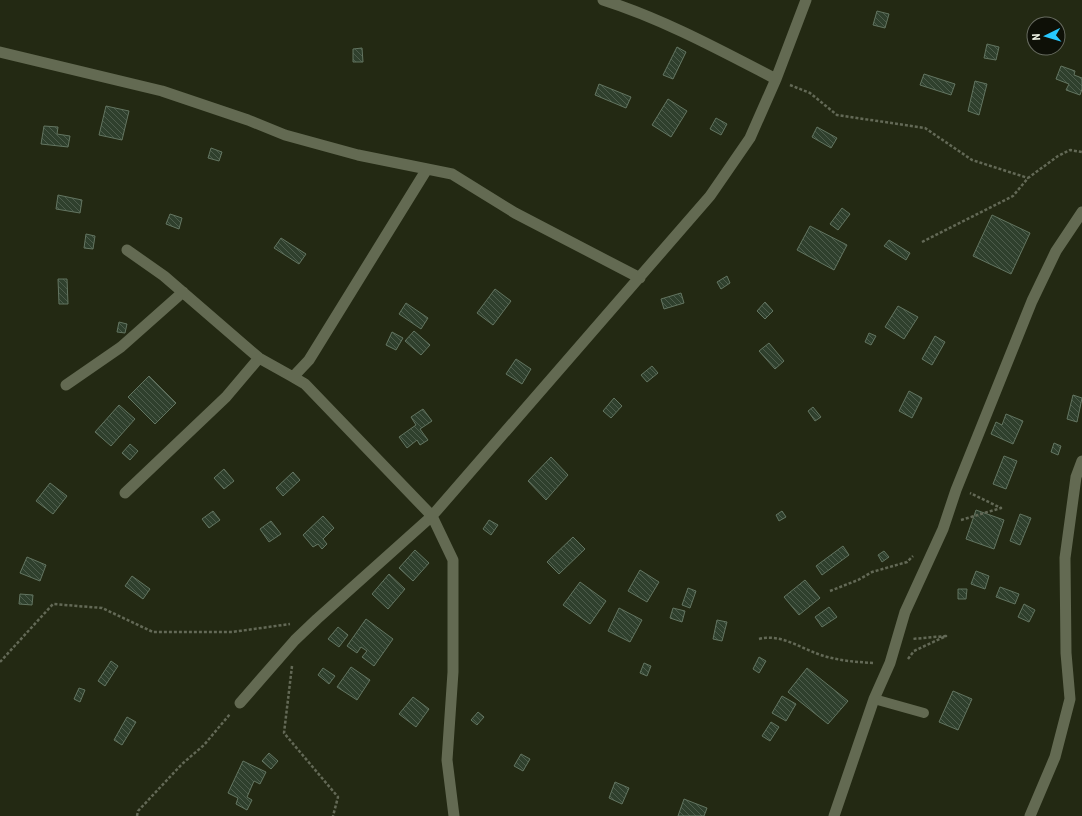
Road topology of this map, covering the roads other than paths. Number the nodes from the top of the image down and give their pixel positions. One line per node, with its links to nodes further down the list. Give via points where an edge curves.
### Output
1 (603, 0): 4 (street, via 634,10)
2 (806, 0): 4 (street)
3 (0, 52): 5 (street, via 162,92 285,135 358,155)
4 (776, 79): 8 (street, via 750,138 710,196)
5 (427, 169): 8 (street, via 452,174 515,213); 11 (street, via 309,360)
6 (1082, 212): 16 (street, via 1056,251 1032,301 956,490 943,529 905,612 890,663)
7 (127, 250): 9 (street)
8 (640, 278): 15 (street)
9 (183, 292): 10 (street); 12 (street, via 121,347)
10 (259, 358): 11 (street); 14 (street, via 226,397)
11 (293, 377): 15 (street, via 305,384)
12 (66, 385)
13 (1082, 461): 21 (street, via 1076,477 1065,558 1066,654 1070,699 1055,757)
14 (125, 493)
15 (432, 516): 17 (street, via 295,640); 19 (street, via 453,560 453,672 447,760)
16 (874, 699): 18 (lane); 20 (street)
17 (240, 703)
18 (924, 713)
19 (454, 816)
20 (834, 816)
21 (1030, 816)

